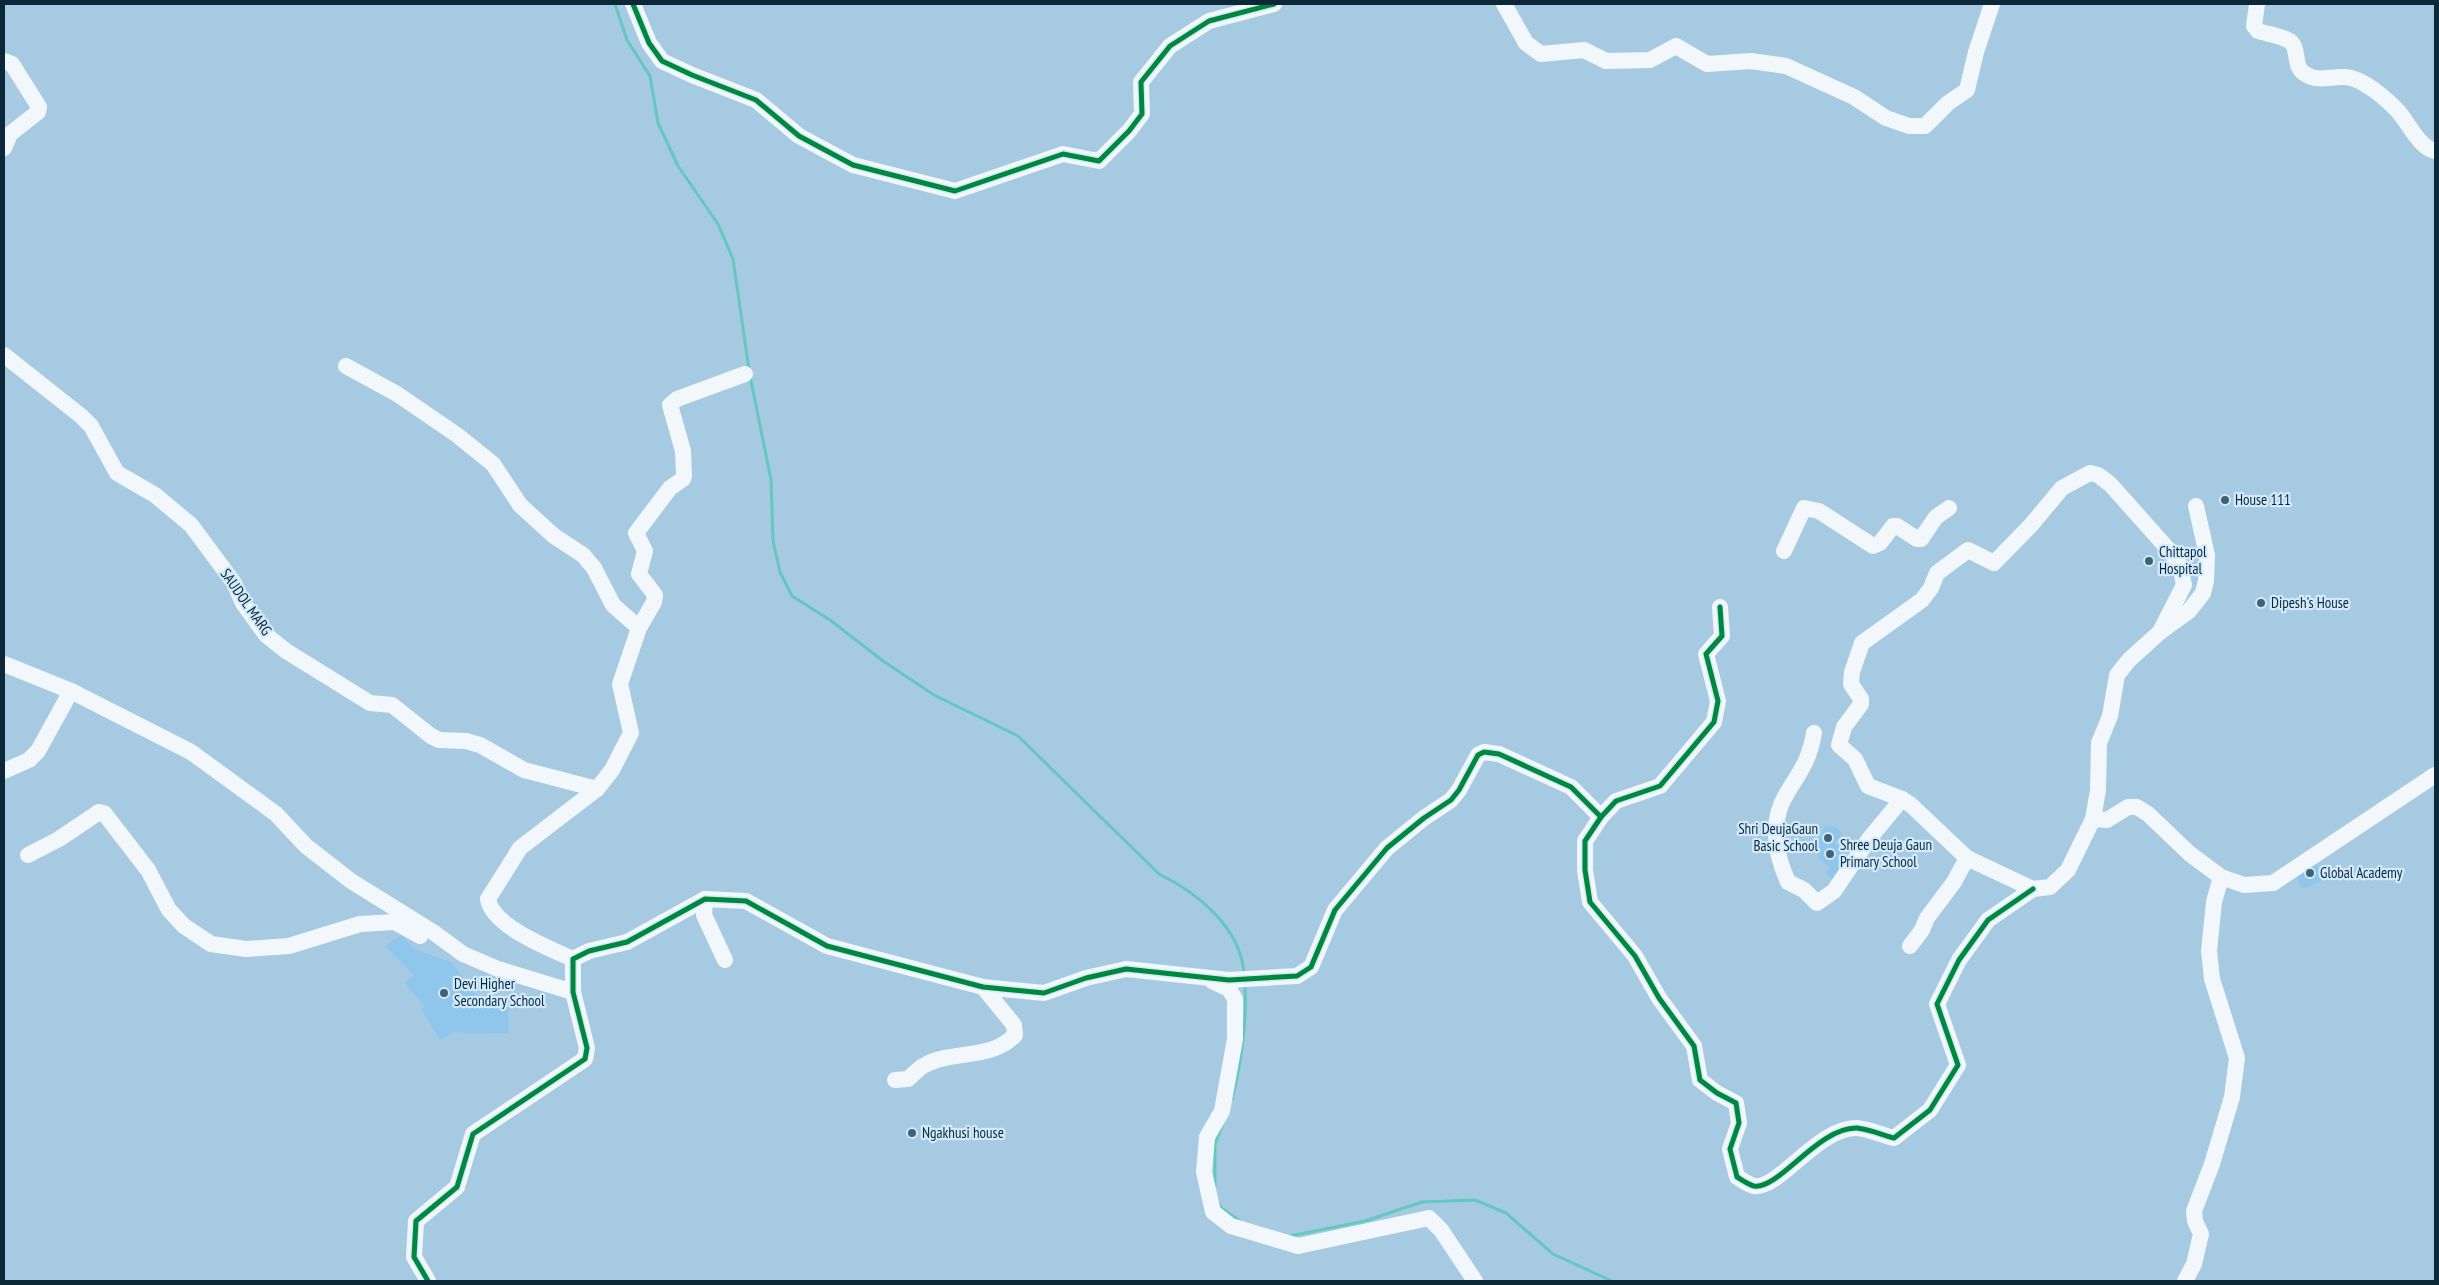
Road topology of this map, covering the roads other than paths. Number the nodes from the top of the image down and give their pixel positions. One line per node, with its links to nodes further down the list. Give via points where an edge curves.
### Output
1 (633, 4): 2 (street, via 649,43 662,61 756,100 799,136 853,165 955,191 1063,154 1099,161 1130,131 1142,114 1141,82 1170,46 1209,21)
2 (1274, 4)
3 (1504, 4): 4 (street, via 1526,43 1541,54 1584,50 1606,61 1650,60 1676,46 1707,64 1751,62 1786,66 1854,97 1886,118 1909,126 1925,126 1967,90)
4 (1992, 4)
5 (2256, 4): 8 (street, via 2254,26 2258,32 2290,41 2299,69 2305,75 2328,80 2345,77 2360,82 2396,109 2424,145)
6 (4, 61): 7 (street, via 12,64 39,107 38,112 10,134)
7 (4, 148)
8 (2435, 151)
9 (4, 355): 23 (street, SAUDOL MARG, via 91,426 116,473 155,495 191,525 234,583 243,603 266,634 286,651 370,703 392,705 439,740 480,745 524,770)
10 (346, 366): 16 (street, via 397,394 493,464 520,505 583,555 594,568 613,605)
11 (744, 374): 16 (street, via 677,399 670,405 682,451 684,476 670,488 636,533 645,552 639,574 655,595)
12 (2196, 506): 17 (street, via 2207,555 2203,593 2189,612)
13 (1949, 508): 14 (street, via 1936,517 1921,539 1893,526 1880,543 1873,546 1819,511 1804,508)
14 (1784, 551)
15 (1720, 607): 25 (street, via 1722,636 1706,654 1718,701 1714,722 1660,786 1616,801)
16 (639, 628): 23 (street, via 620,684 631,733 612,770)
17 (2160, 632): 24 (street, via 2184,585 2180,565 2110,484 2098,475 2090,473 2062,488 1994,563 1968,550 1937,573 1922,600 1862,643 1851,684 1861,704 1844,727 1839,745 1855,759 1868,786); 26 (street, via 2117,676 2110,716 2099,743 2098,790)
18 (4, 664): 19 (street)
19 (71, 691): 21 (street, via 38,751 29,760); 33 (street, via 191,752 276,814 306,846 351,881)
20 (1814, 733): 24 (street, via 1804,768 1785,794 1778,813 1774,840 1788,882 1804,890 1817,903 1824,901)
21 (4, 771)
22 (2435, 775): 29 (street, via 2272,884 2244,884)
23 (597, 789): 34 (street, via 520,848 488,899 492,911 530,940)
24 (1902, 799): 28 (street)
25 (1601, 817): 30 (street, via 1585,841 1590,902 1635,956 1659,998 1694,1046 1700,1080 1736,1103 1739,1123 1730,1149 1737,1177 1755,1186 1770,1183 1833,1133 1856,1128 1894,1138 1930,1110 1958,1065 1937,1004 1959,960 1988,920); 36 (street, via 1571,787 1499,754 1484,752 1478,756 1451,800 1387,848 1335,910 1311,967 1297,976)
26 (2093, 820): 29 (street, via 2107,820 2128,807 2137,807); 30 (street, via 2068,870 2050,886)
27 (28, 855): 33 (street, via 99,812 104,813 148,870 169,910 184,926 211,944 246,949 289,946 360,924 394,922 430,943)
28 (1967, 858): 30 (street); 32 (street)
29 (2221, 877): 42 (street, via 2214,902 2209,951 2212,979 2238,1058 2232,1097 2194,1211 2201,1234 2194,1264)
30 (2032, 890)
31 (705, 899): 34 (street, via 627,942 589,951); 35 (street, via 704,915); 37 (street, via 746,901 827,946)
32 (1910, 946)
33 (463, 954): 38 (street, via 498,969)
34 (573, 959): 38 (street)
35 (725, 960)
36 (1208, 979): 37 (street, via 1126,969 1086,978 1044,993); 41 (street, via 1229,989 1235,998 1235,1039 1222,1110 1207,1137 1204,1172 1213,1212 1230,1226 1298,1246 1429,1218)
37 (983, 987): 39 (street, via 1014,1025 1015,1035 1006,1045 970,1056 940,1060 922,1066 908,1080)
38 (572, 992): 40 (street, via 587,1048 585,1059 473,1134 457,1187 416,1221 414,1257)
39 (895, 1080)
40 (428, 1281)
41 (1475, 1281)
42 (2185, 1281)

